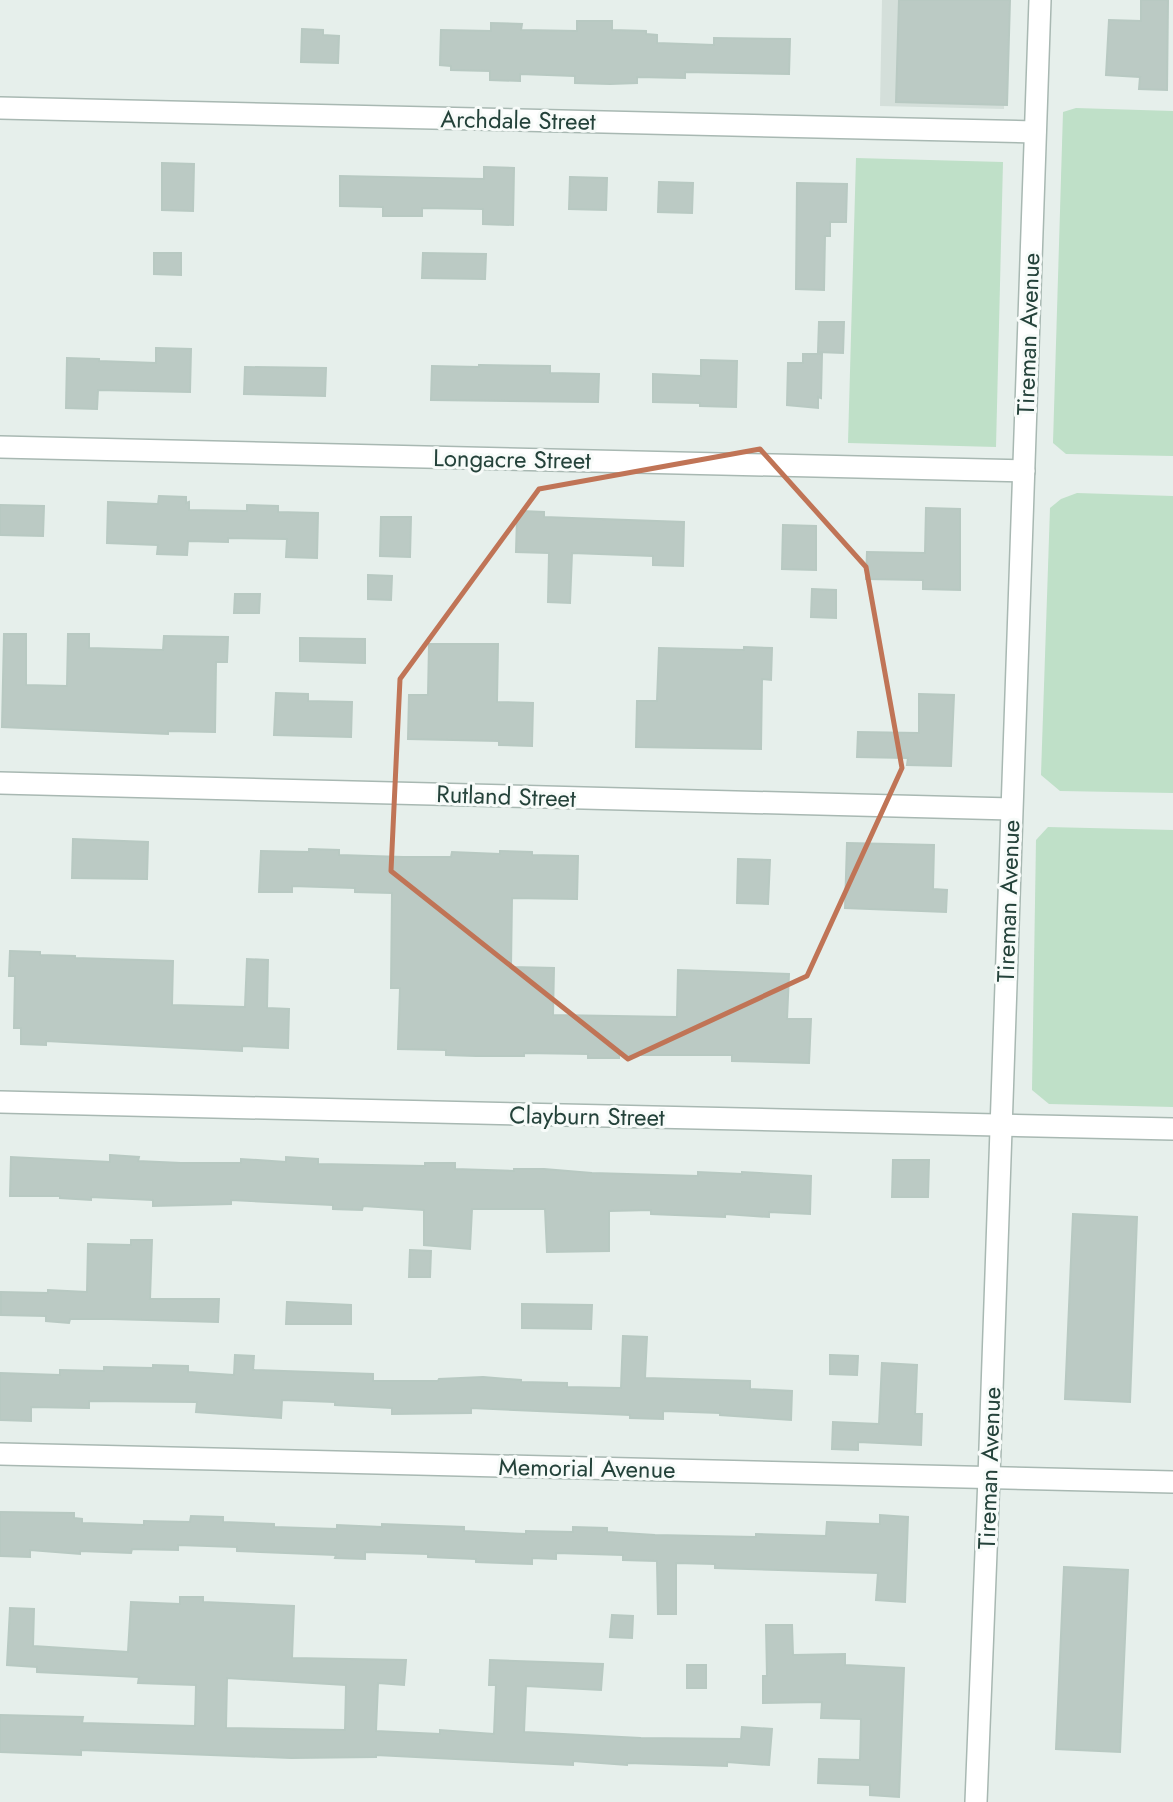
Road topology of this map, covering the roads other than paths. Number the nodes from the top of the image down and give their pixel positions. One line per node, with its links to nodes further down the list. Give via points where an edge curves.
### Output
1 (1040, 0): 3 (street, Tireman Avenue)
2 (0, 108): 3 (street, Archdale Street)
3 (1035, 132): 5 (street, Tireman Avenue)
4 (0, 447): 5 (street, Longacre Street)
5 (1024, 471): 7 (street, Tireman Avenue)
6 (0, 783): 7 (street, Rutland Street)
7 (1011, 809): 9 (street, Tireman Avenue)
8 (0, 1101): 9 (street, Clayburn Street)
9 (1001, 1124): 10 (street, Clayburn Street); 12 (street, Tireman Avenue)
10 (1173, 1129)
11 (0, 1454): 12 (street, Memorial Avenue)
12 (989, 1476): 13 (street, Memorial Avenue); 14 (street, Tireman Avenue)
13 (1173, 1482)
14 (976, 1802)

